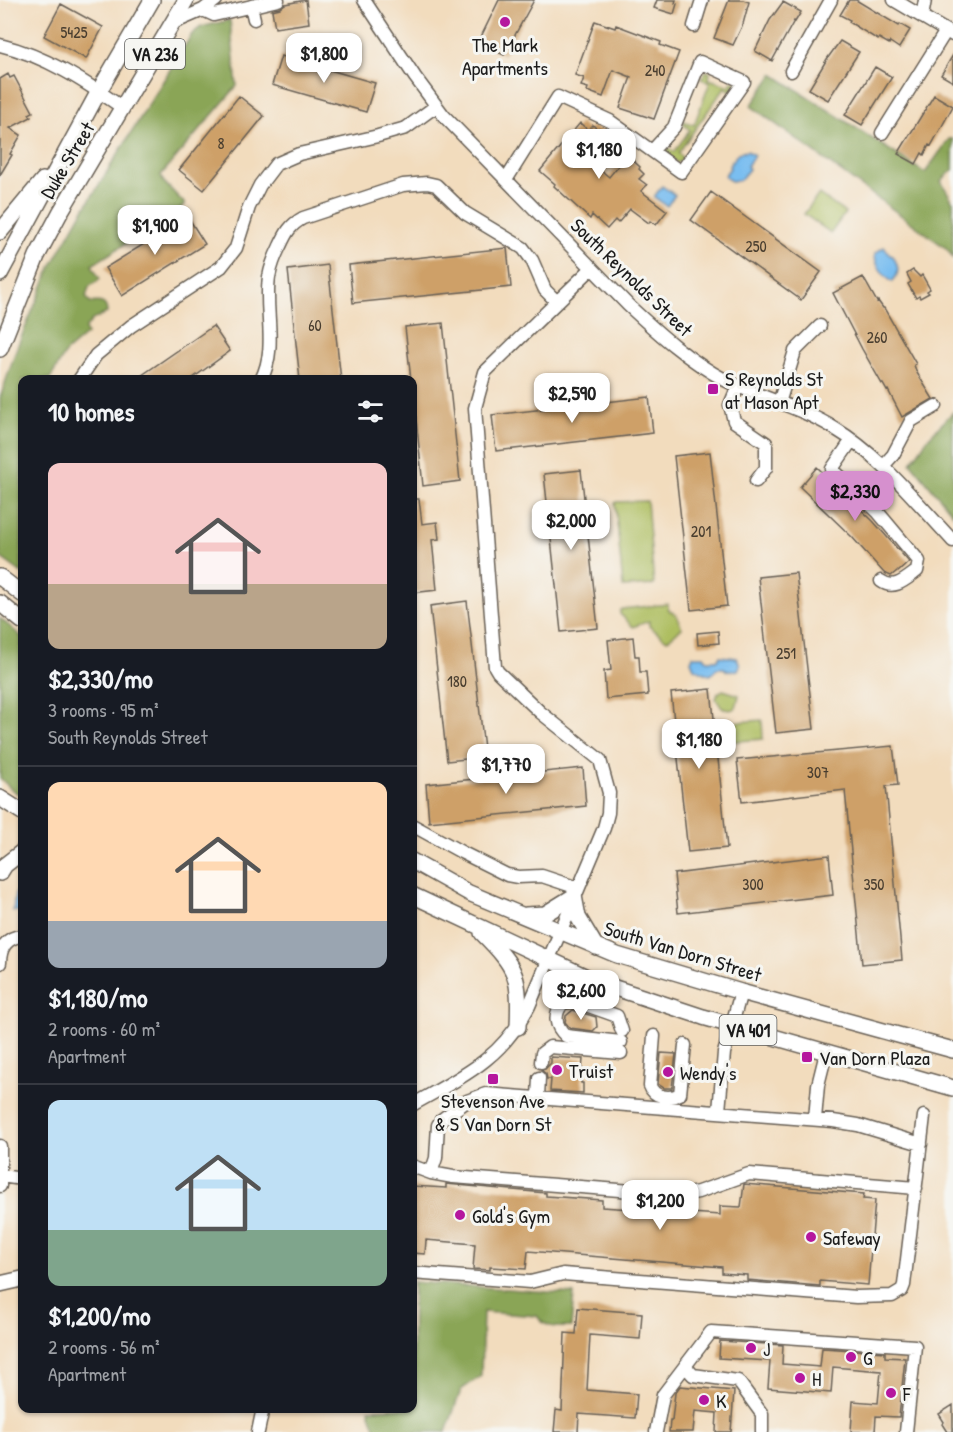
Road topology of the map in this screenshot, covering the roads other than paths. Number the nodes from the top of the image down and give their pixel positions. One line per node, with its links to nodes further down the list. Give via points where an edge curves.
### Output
1 (152, 0): 19 (main road, Duke Street / VA 236)
2 (186, 0): 14 (main road, Duke Street / VA 236)
3 (216, 0): 11 (street)
4 (278, 0): 10 (street)
5 (364, 0): 20 (street, South Reynolds Street)
6 (702, 0): 15 (street)
7 (831, 0): 18 (street)
8 (894, 0): 12 (street)
9 (925, 0): 12 (street)
10 (251, 6): 11 (street, via 214,15); 13 (street)
11 (203, 10): 14 (street)
12 (922, 17): 16 (street)
13 (254, 19)
14 (173, 23): 21 (main road, Duke Street / VA 236)
15 (694, 26)
16 (949, 33): 22 (street)
17 (0, 45): 19 (street, via 35,56)
18 (791, 71)
19 (99, 91): 21 (street); 24 (main road, Duke Street / VA 236)
20 (436, 106): 25 (street, South Reynolds Street); 32 (street, via 406,128 298,154 276,164 249,207 236,248 221,267 131,326 96,356)
21 (123, 108): 31 (main road, Duke Street / VA 236, via 37,256)
22 (882, 133)
23 (652, 151): 23 (street, via 674,127 700,62 744,82 681,172); 25 (street, via 610,121 558,97)
24 (64, 155): 26 (main road); 28 (main road, Duke Street / VA 236)
25 (506, 180): 27 (street, South Reynolds Street)
26 (0, 232)
27 (592, 268): 29 (street); 34 (street, South Reynolds Street, via 656,332 695,362)
28 (0, 274)
29 (557, 302): 33 (street, via 545,290 523,248 465,213 436,185 403,186 303,218 287,230 269,276 271,344); 52 (street, via 485,372 475,408 495,667 540,712 600,760 609,794 604,828)
30 (820, 326): 35 (street, via 795,351)
31 (0, 349)
32 (83, 375)
33 (264, 375)
34 (738, 386): 35 (street, South Reynolds Street); 39 (street, via 730,405 734,421 766,442 766,468)
35 (779, 403): 37 (street, South Reynolds Street, via 833,427)
36 (936, 406): 38 (street, via 911,422)
37 (852, 440): 38 (street, South Reynolds Street); 42 (street, via 829,472 877,511 903,548 919,561 917,571 896,585)
38 (883, 466): 40 (street, South Reynolds Street)
39 (756, 481)
40 (953, 541)
41 (0, 577): 43 (main road)
42 (881, 581)
43 (18, 591)
44 (0, 603): 45 (main road)
45 (18, 618)
46 (0, 798): 47 (main road)
47 (18, 810)
48 (417, 828): 52 (street, via 507,875 542,876)
49 (18, 855): 51 (main road)
50 (417, 864): 54 (main road, South Van Dorn Street / VA 401, via 469,893)
51 (0, 873)
52 (576, 892): 54 (main road, via 545,914); 56 (street); 58 (main road, via 578,917)
53 (417, 897): 55 (main road, VA 401)
54 (518, 914): 56 (main road, South Van Dorn Street / VA 401)
55 (474, 925): 59 (main road, VA 401); 63 (main road, via 514,970 519,994)
56 (559, 932): 58 (main road, South Van Dorn Street / VA 401); 59 (street)
57 (18, 936): 60 (street, via 7,941)
58 (596, 947): 61 (main road, South Van Dorn Street / VA 401)
59 (548, 960): 62 (main road, VA 401, via 615,988); 63 (street)
60 (0, 963)
61 (741, 992): 62 (street); 67 (main road, South Van Dorn Street / VA 401)
62 (732, 1025): 68 (main road, VA 401); 74 (street, via 724,1053)
63 (518, 1027): 73 (street, via 484,1062)
64 (654, 1036): 66 (street, via 650,1086 658,1095 674,1097 681,1092)
65 (622, 1042): 65 (street, via 617,1016 575,1001 563,1004 557,1013 557,1024 566,1036); 69 (street, via 550,1047 542,1053)
66 (686, 1045)
67 (953, 1050)
68 (826, 1053): 71 (main road, VA 401); 76 (street)
69 (541, 1062)
70 (539, 1078): 72 (street)
71 (953, 1088)
72 (538, 1097): 74 (street); 80 (street, via 486,1094 450,1113 438,1125)
73 (417, 1102)
74 (719, 1112): 76 (street)
75 (924, 1116): 77 (street)
76 (815, 1119): 77 (street, via 850,1124)
77 (921, 1144): 84 (street)
78 (0, 1146): 81 (street)
79 (417, 1168): 80 (street)
80 (431, 1173): 84 (street, via 683,1195 749,1174)
81 (1, 1176): 82 (street); 83 (street)
82 (18, 1178)
83 (0, 1186)
84 (915, 1188): 85 (street, via 904,1285 892,1296 856,1297 563,1274 530,1282)
85 (417, 1273)
86 (0, 1275): 87 (street)
87 (18, 1278)
88 (18, 1280): 89 (main road)
89 (0, 1284)
90 (685, 1366): 93 (street, via 663,1395); 94 (street, via 693,1375 738,1381 762,1414); 95 (street, via 711,1332 915,1346)
91 (262, 1413): 92 (street)
92 (258, 1432)
93 (656, 1432)
94 (762, 1432)
95 (906, 1432)

